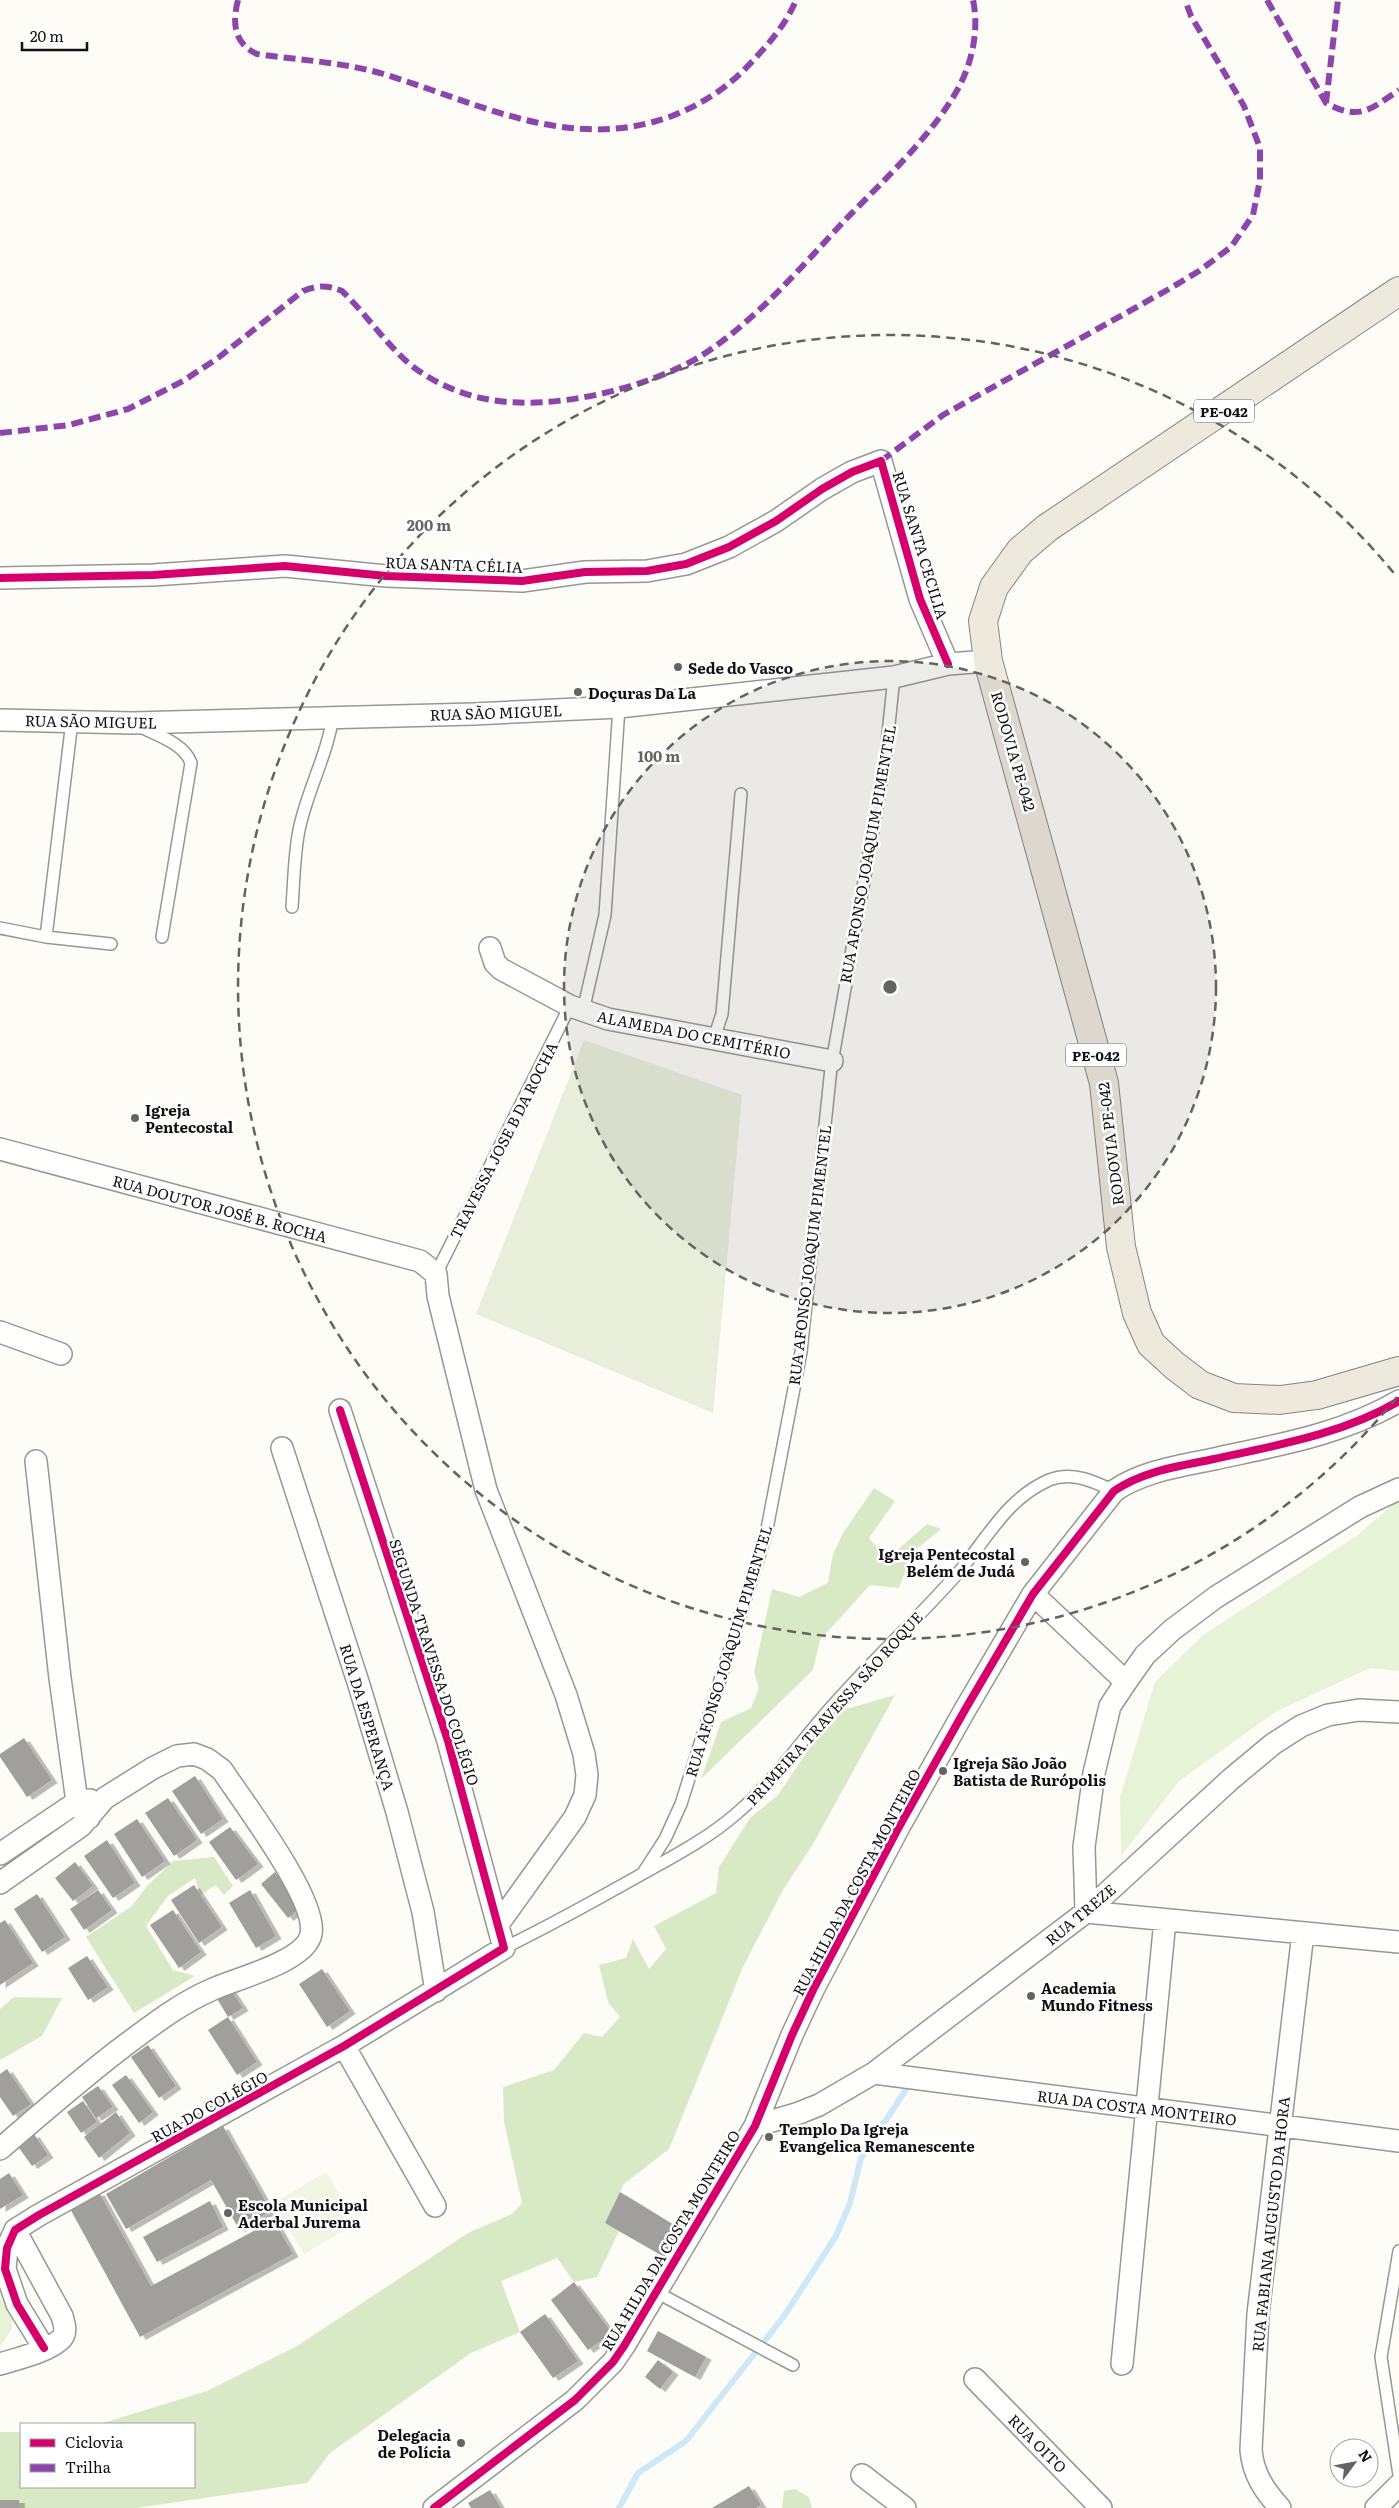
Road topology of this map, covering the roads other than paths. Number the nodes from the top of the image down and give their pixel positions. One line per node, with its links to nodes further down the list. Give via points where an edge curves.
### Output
1 (1399, 291): 4 (main road, RODOVIA PE-042 / PE-042, via 1047,528 1020,551 994,587 983,621)
2 (881, 461): 3 (street, RUA SANTA CÉLIA, via 822,489 729,548 686,564 647,571 585,572 522,582 386,576 285,566 153,575); 5 (street, RUA SANTA CECILIA, via 920,599)
3 (0, 578)
4 (988, 661): 5 (street, RUA SÃO MIGUEL); 26 (main road, RODOVIA PE-042 / PE-042, via 1104,1083 1121,1247 1137,1313 1151,1344 1200,1386 1234,1398 1280,1400 1317,1395)
5 (948, 664): 6 (street, RUA SÃO MIGUEL)
6 (894, 677): 7 (street, RUA SÃO MIGUEL); 21 (lane, RUA AFONSO JOAQUIM PIMENTEL, via 885,762)
7 (619, 707): 8 (street, RUA SÃO MIGUEL); 19 (lane, TRAVESSA JOSE B DA ROCHA, via 605,916)
8 (333, 716): 11 (street, RUA SÃO MIGUEL); 13 (lane, via 299,830)
9 (0, 720): 10 (street, RUA SÃO MIGUEL)
10 (72, 721): 11 (street, RUA SÃO MIGUEL); 15 (lane)
11 (133, 723): 16 (lane, via 180,747 190,763)
12 (741, 794): 20 (lane, via 722,1014)
13 (292, 907)
14 (0, 928): 15 (lane)
15 (46, 937): 17 (lane)
16 (162, 937)
17 (111, 944)
18 (490, 948): 19 (street, ALAMEDA DO CEMITÉRIO, via 501,970)
19 (577, 1009): 20 (street, ALAMEDA DO CEMITÉRIO, via 608,1019); 23 (lane, TRAVESSA JOSE B DA ROCHA)
20 (714, 1038): 21 (street, ALAMEDA DO CEMITÉRIO)
21 (832, 1061): 38 (lane, RUA AFONSO JOAQUIM PIMENTEL, via 801,1352 766,1534 682,1804)
22 (0, 1149): 23 (street, RUA DOUTOR JOSÉ B. ROCHA, via 420,1261)
23 (436, 1274): 42 (street, via 438,1296 486,1490 566,1695 587,1775 585,1795 575,1817)
24 (0, 1332): 25 (street)
25 (60, 1354)
26 (1399, 1371)
27 (1399, 1401): 32 (street, RUA HILDA DA COSTA MONTEIRO, via 1317,1436 1159,1471 1125,1484)
28 (340, 1410): 42 (street, SEGUNDA TRAVESSA DO COLÉGIO, via 448,1742)
29 (282, 1448): 46 (street, RUA DA ESPERANÇA, via 397,1812 423,1912)
30 (36, 1461): 36 (street, via 60,1678)
31 (1399, 1489): 34 (street, via 1360,1507 1216,1597 1145,1655)
32 (1114, 1492): 33 (street, RUA HILDA DA COSTA MONTEIRO); 38 (lane, PRIMEIRA TRAVESSA SÃO ROQUE, via 1090,1480 1064,1476 1040,1485 1014,1503 1001,1515 958,1573 821,1718 782,1769 758,1794 688,1850)
33 (1033, 1594): 34 (street); 50 (street, RUA HILDA DA COSTA MONTEIRO, via 900,1825 792,2035)
34 (1126, 1682): 40 (street, via 1110,1706 1094,1773 1084,1847)
35 (1399, 1712): 40 (street, RUA TREZE, via 1358,1710 1328,1715 1301,1726 1231,1779)
36 (83, 1810): 37 (street); 39 (street, via 81,1826); 53 (street, via 177,1756 194,1754 207,1759 222,1770 295,1881 310,1918 311,1935 304,1947 289,1959 210,1990 169,2012 94,2069)
37 (0, 1854)
38 (644, 1873): 45 (lane, PRIMEIRA TRAVESSA SÃO ROQUE, via 555,1924)
39 (0, 1883)
40 (1086, 1912): 41 (street); 48 (street, RUA TREZE)
41 (1165, 1920): 43 (street); 49 (street)
42 (499, 1923): 45 (street)
43 (1303, 1933): 44 (street); 51 (street, RUA FABIANA AUGUSTO DA HORA)
44 (1399, 1942)
45 (504, 1948): 46 (street, RUA DO COLÉGIO)
46 (436, 1992): 47 (street, RUA DO COLÉGIO)
47 (344, 2046): 54 (street); 55 (street, RUA DO COLÉGIO)
48 (874, 2073): 49 (street, RUA DA COSTA MONTEIRO); 50 (street, RUA TREZE, via 819,2105)
49 (1146, 2109): 51 (street, RUA DA COSTA MONTEIRO); 60 (street)
50 (754, 2126): 57 (street, RUA HILDA DA COSTA MONTEIRO)
51 (1280, 2126): 52 (street, RUA DA COSTA MONTEIRO); 69 (street, RUA FABIANA AUGUSTO DA HORA, via 1258,2314 1251,2450 1256,2474)
52 (1399, 2141)
53 (0, 2149)
54 (435, 2206)
55 (15, 2230): 58 (street, via 7,2248 5,2270 17,2304); 58 (street, via 62,2316 65,2328 62,2338)
56 (1399, 2251): 63 (lane, via 1382,2357)
57 (656, 2292): 61 (lane); 66 (street, RUA HILDA DA COSTA MONTEIRO, via 612,2362 575,2400)
58 (44, 2348): 59 (street)
59 (0, 2364)
60 (1122, 2364)
61 (793, 2365)
62 (975, 2379): 68 (street, RUA OITO)
63 (1399, 2475)
64 (862, 2476): 67 (street)
65 (1399, 2485): 70 (street)
66 (434, 2508)
67 (905, 2508)
68 (1101, 2508)
69 (1280, 2508)
70 (1376, 2508)

